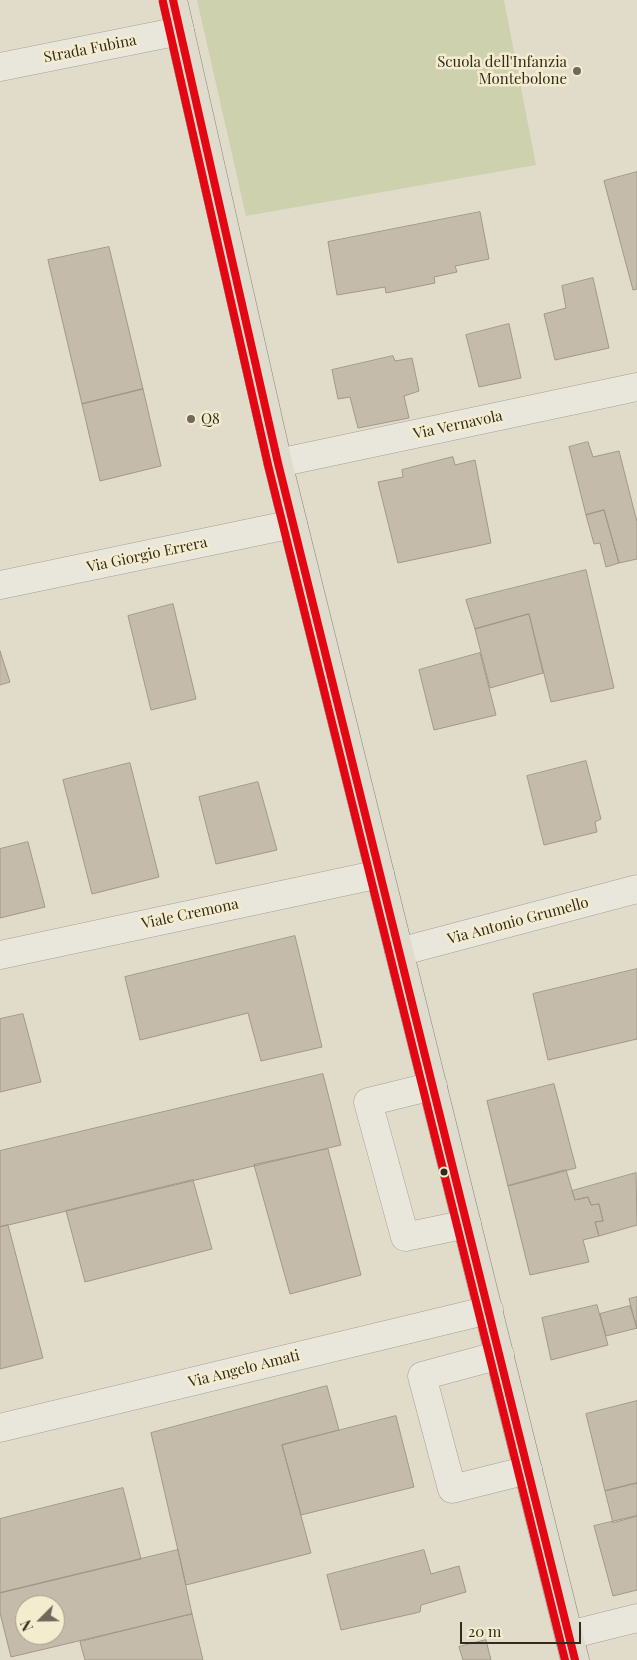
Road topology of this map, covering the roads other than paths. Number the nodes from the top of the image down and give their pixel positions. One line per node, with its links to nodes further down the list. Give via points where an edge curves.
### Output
1 (173, 0): 2 (main road)
2 (180, 31): 3 (street, Strada Fubina); 5 (main road)
3 (0, 67)
4 (637, 388): 5 (street, Via Vernavola)
5 (278, 463): 6 (main road)
6 (293, 524): 7 (street, Via Giorgio Errera); 8 (main road)
7 (0, 586)
8 (380, 874): 10 (main road); 11 (street, Viale Cremona)
9 (637, 889): 10 (street, Via Antonio Grumello)
10 (399, 952): 12 (main road)
11 (0, 955)
12 (432, 1086): 13 (main road); 13 (street, via 368,1102 405,1237)
13 (467, 1224): 14 (main road)
14 (489, 1310): 15 (main road); 16 (street, Via Angelo Amati)
15 (500, 1355): 17 (main road); 17 (street, via 422,1376 452,1489)
16 (0, 1428)
17 (528, 1470): 19 (main road)
18 (637, 1618): 19 (street)
19 (572, 1648)

